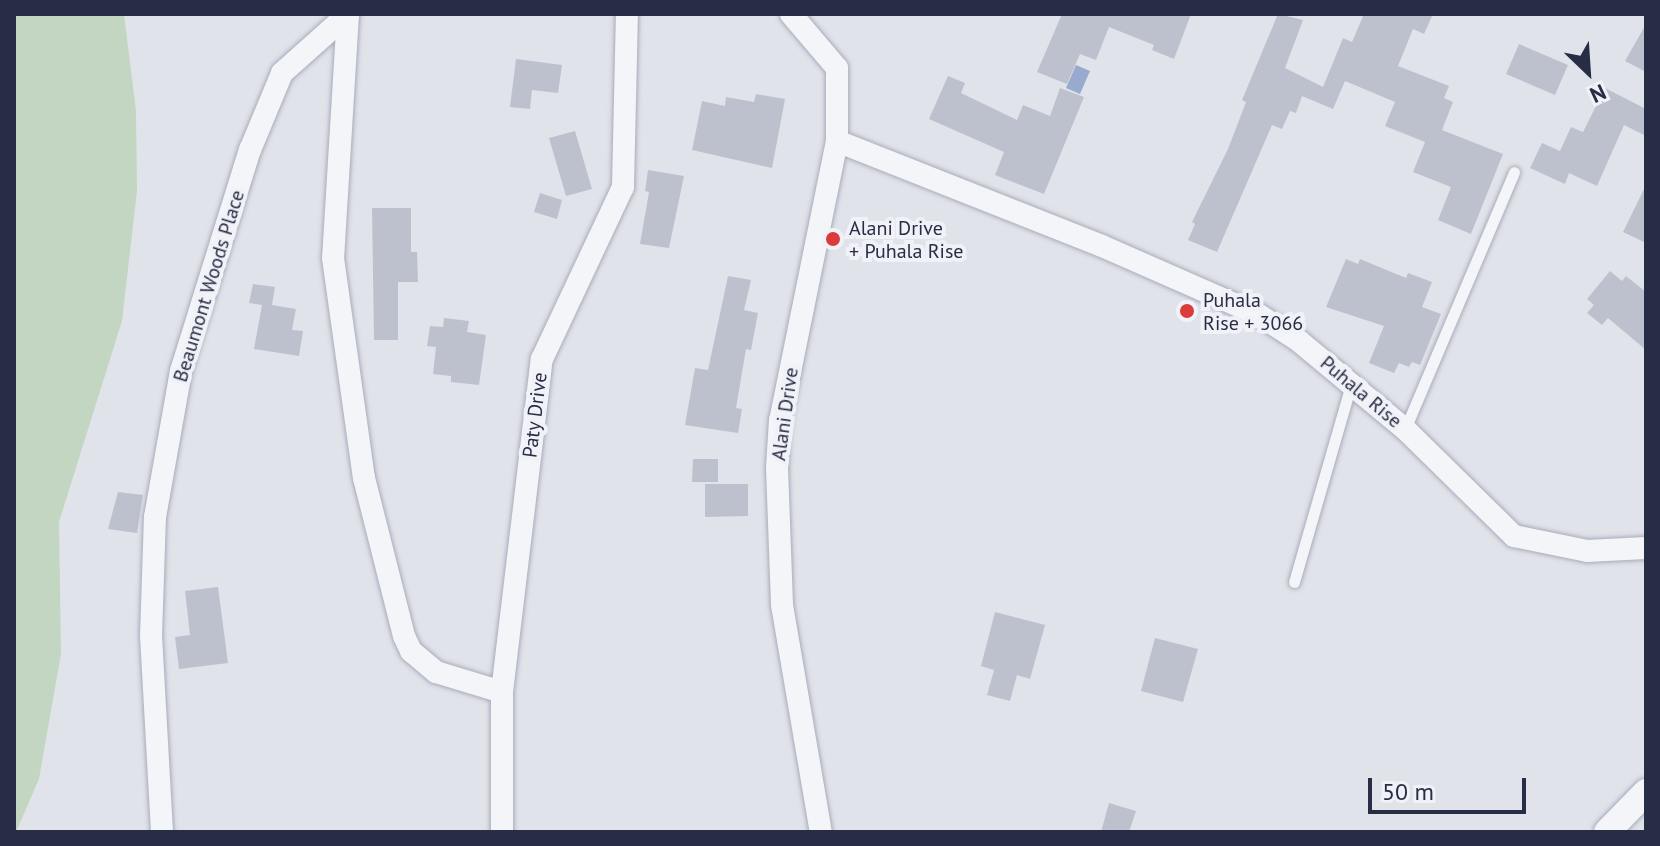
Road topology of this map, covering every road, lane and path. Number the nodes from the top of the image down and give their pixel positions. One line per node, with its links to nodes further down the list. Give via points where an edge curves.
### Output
1 (348, 14): 10 (street, Beaumont Woods Place, via 333,258 364,478 411,651 436,672); 12 (street, Beaumont Woods Place, via 282,73 250,150 181,371 155,517 151,636)
2 (627, 14): 10 (street, Paty Drive, via 623,187 542,359)
3 (791, 14): 4 (street, Alani Drive, via 837,68)
4 (837, 141): 6 (street, Puhala Rise, via 1259,315); 14 (street, Alani Drive, via 780,420 777,468 782,605)
5 (1514, 172): 7 (lane)
6 (1351, 383): 7 (street, Puhala Rise); 9 (lane)
7 (1405, 429): 8 (street, Puhala Rise, via 1514,536 1587,551)
8 (1646, 548)
9 (1294, 582)
10 (502, 692): 13 (street, Paty Drive)
11 (1646, 792): 15 (street)
12 (162, 832)
13 (502, 832)
14 (821, 832)
15 (1607, 832)

